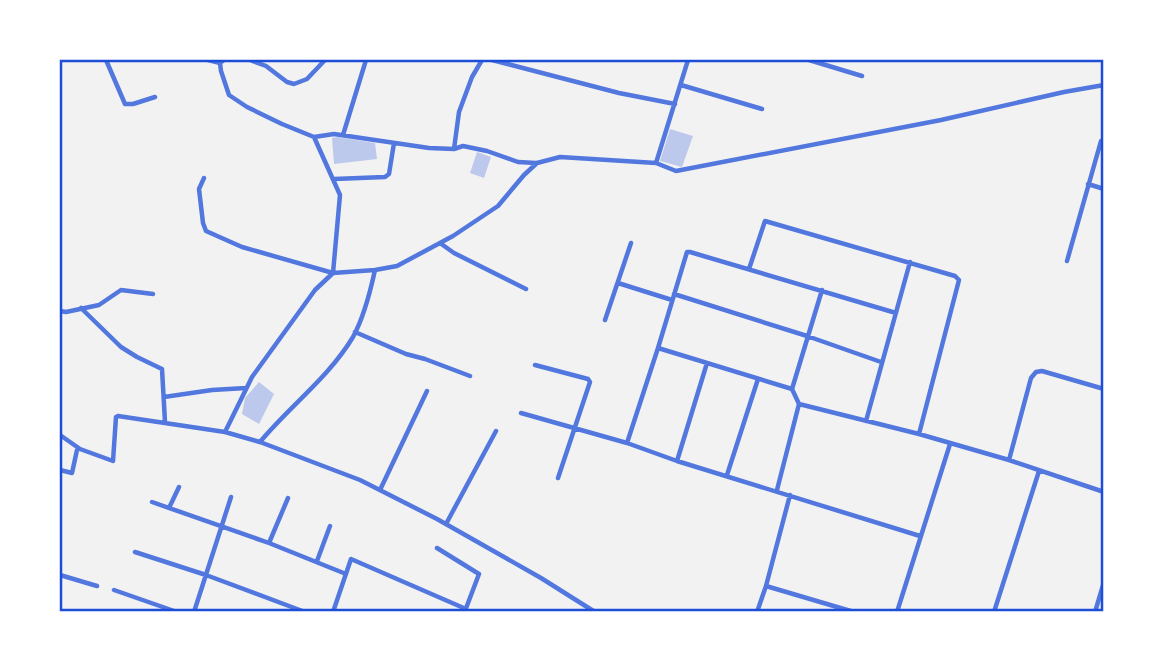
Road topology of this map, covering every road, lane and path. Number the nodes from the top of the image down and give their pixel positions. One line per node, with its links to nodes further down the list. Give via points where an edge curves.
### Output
1 (106, 60): 14 (street, via 125,104)
2 (208, 60): 10 (street)
3 (250, 60): 4 (street, via 294,84 307,79)
4 (325, 60)
5 (366, 60): 17 (street)
6 (482, 60): 21 (street, via 459,112)
7 (492, 60): 15 (street)
8 (688, 60): 12 (street)
9 (809, 60): 11 (street)
10 (222, 61): 18 (street, via 229,95)
11 (862, 76)
12 (681, 85): 15 (street); 16 (street)
13 (1104, 85): 23 (street, via 676,171)
14 (155, 97)
15 (675, 104): 23 (street)
16 (762, 109)
17 (343, 135): 18 (street); 20 (street)
18 (314, 137): 25 (street)
19 (1104, 139): 26 (street)
20 (394, 143): 21 (street); 25 (street, via 385,177)
21 (454, 149): 22 (street, via 463,146)
22 (537, 163): 23 (street, via 560,157); 28 (street, via 498,206)
23 (656, 163)
24 (204, 178): 34 (street, via 199,189 206,231 242,247)
25 (334, 179): 34 (street, via 340,195)
26 (1088, 184): 27 (street); 30 (street)
27 (1104, 189)
28 (440, 243): 33 (street, via 397,265); 36 (street)
29 (631, 243): 35 (street)
30 (1067, 261)
31 (910, 262): 32 (street, via 765,221); 42 (street); 64 (street, via 959,280)
32 (749, 269): 37 (street); 39 (street, via 687,253)
33 (375, 270): 34 (street); 44 (street)
34 (333, 273): 52 (street, via 315,290)
35 (618, 283): 39 (street); 43 (street)
36 (526, 289)
37 (822, 290): 42 (street); 45 (street)
38 (153, 294): 40 (street, via 121,290 99,305)
39 (673, 297): 45 (street); 46 (street)
40 (81, 308): 41 (street, via 66,313); 56 (street, via 121,347 162,369)
41 (60, 310)
42 (896, 313): 47 (street)
43 (605, 320)
44 (355, 332): 50 (street); 66 (street, via 327,373)
45 (807, 336): 47 (street); 53 (street)
46 (658, 348): 48 (street); 67 (street)
47 (881, 362): 59 (street)
48 (707, 363): 51 (street); 71 (street)
49 (535, 365): 61 (street, via 590,382)
50 (470, 376)
51 (758, 379): 53 (street); 74 (street)
52 (247, 387): 56 (street); 63 (street)
53 (792, 389): 57 (street)
54 (1104, 389): 70 (street, via 1036,372)
55 (427, 391): 77 (street)
56 (164, 397): 60 (street)
57 (799, 404): 59 (street); 78 (street)
58 (521, 413): 61 (street)
59 (866, 421): 64 (street)
60 (165, 422): 63 (street); 69 (street, via 118,416 113,461)
61 (575, 428): 67 (street); 75 (street)
62 (496, 431): 85 (street)
63 (225, 432): 66 (street)
64 (919, 434): 68 (street)
65 (60, 435): 69 (street)
66 (260, 442): 77 (street)
67 (627, 443): 71 (street)
68 (950, 444): 70 (street); 88 (street)
69 (80, 449): 72 (street, via 72,473)
70 (1009, 460): 73 (street)
71 (677, 461): 74 (street)
72 (60, 470)
73 (1039, 471): 79 (street); 111 (street)
74 (727, 475): 78 (street)
75 (558, 478)
76 (178, 487): 84 (street)
77 (380, 490): 85 (street)
78 (777, 491): 80 (street)
79 (1104, 492)
80 (790, 495): 88 (street); 98 (street)
81 (231, 497): 87 (street)
82 (288, 498): 89 (street)
83 (152, 502): 84 (street)
84 (169, 508): 87 (street)
85 (446, 524): 107 (street)
86 (330, 526): 92 (street)
87 (222, 527): 89 (street); 95 (street)
88 (920, 536): 110 (street)
89 (270, 543): 92 (street)
90 (437, 548): 101 (street, via 480,574)
91 (135, 552): 95 (street)
92 (317, 561): 93 (street)
93 (346, 573): 101 (street, via 351,559); 106 (street)
94 (60, 575): 97 (street)
95 (206, 575): 100 (street); 103 (street)
96 (1104, 582): 112 (street)
97 (97, 586)
98 (766, 586): 108 (street); 109 (street)
99 (114, 590): 102 (street)
100 (283, 604): 104 (street); 105 (street)
101 (465, 610)
102 (177, 611)
103 (194, 611)
104 (280, 611)
105 (305, 611)
106 (334, 611)
107 (595, 611)
108 (757, 611)
109 (854, 611)
110 (897, 611)
111 (994, 611)
112 (1095, 611)

